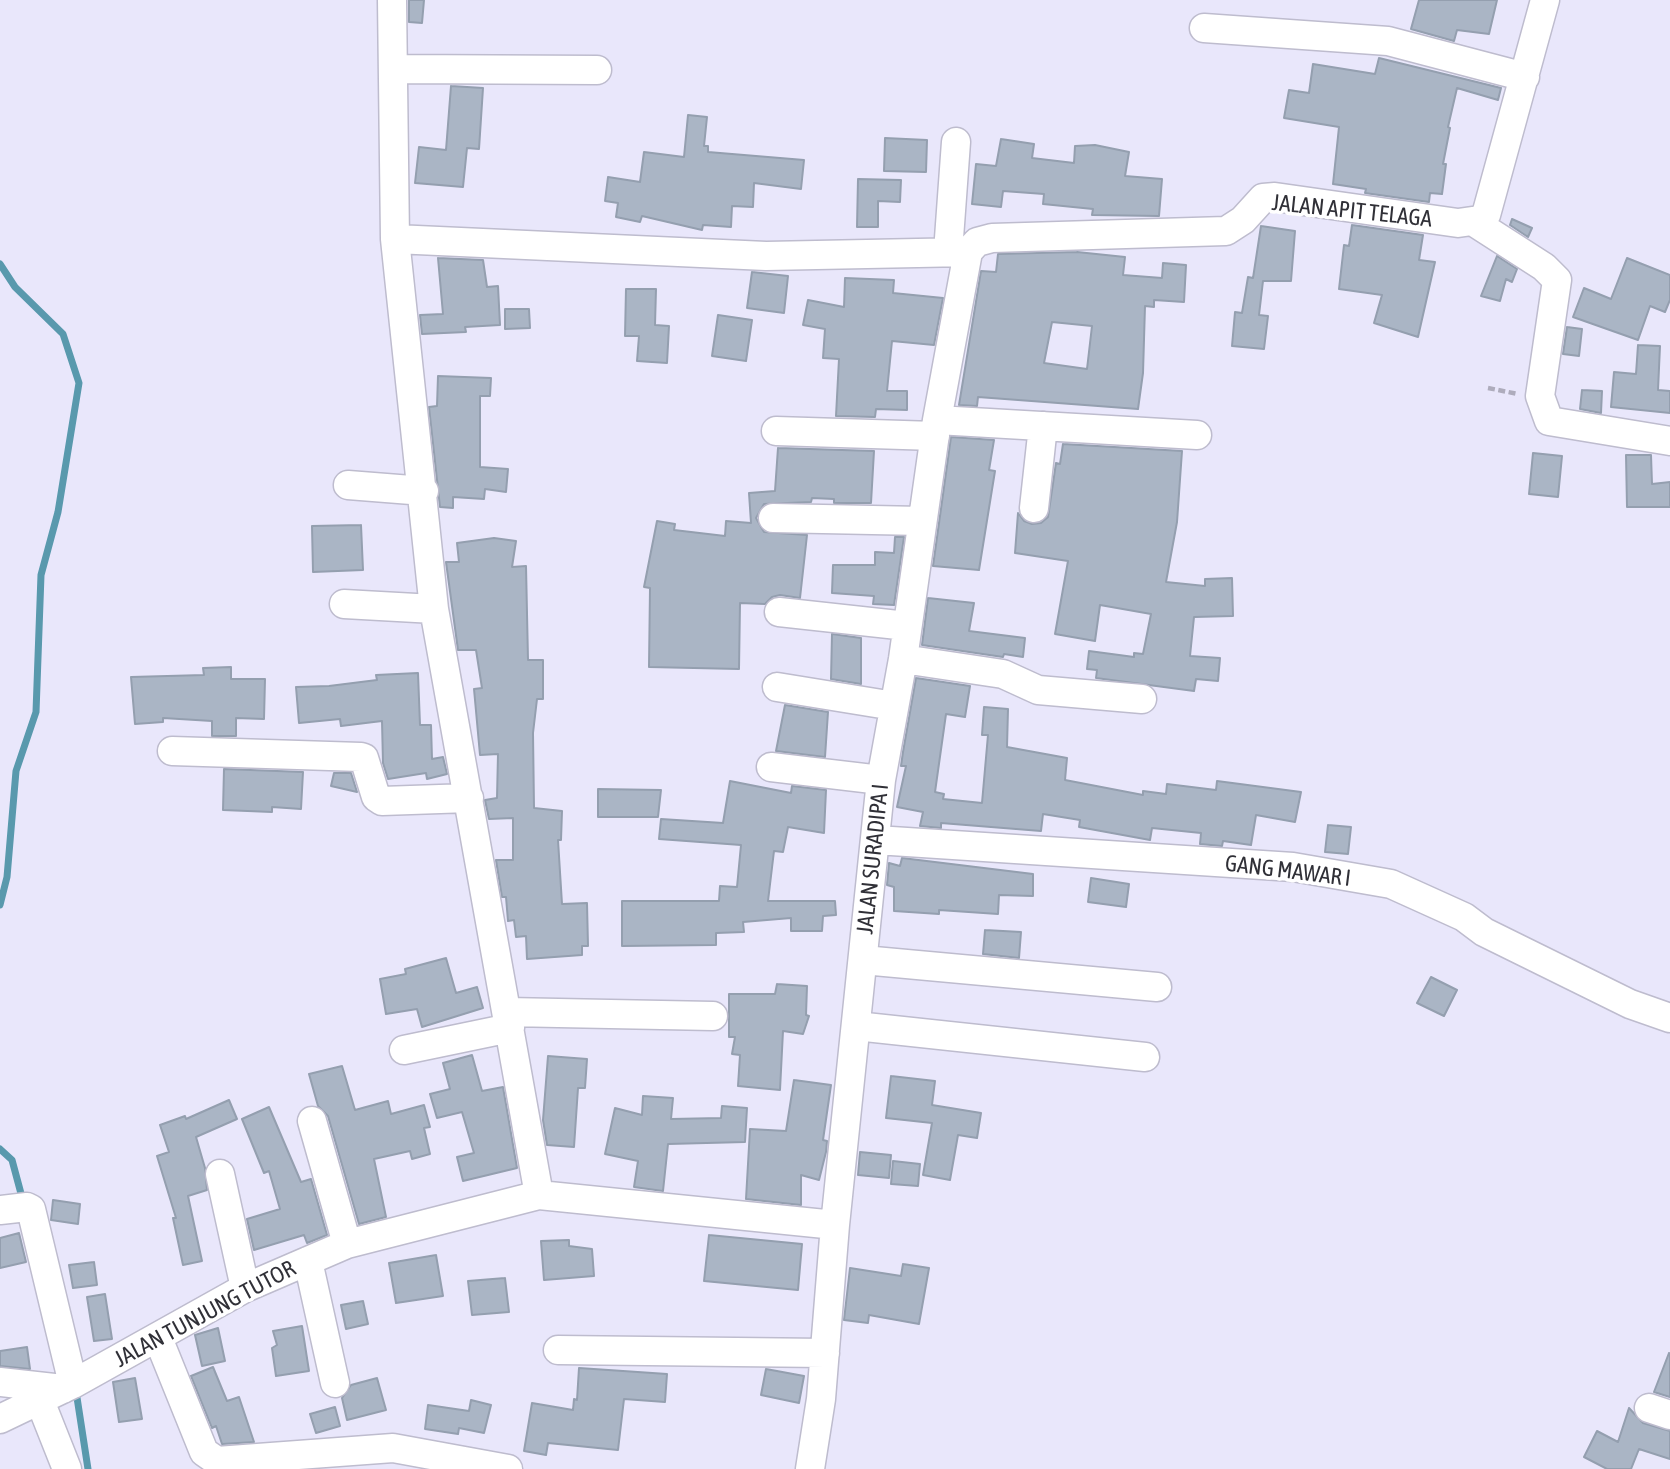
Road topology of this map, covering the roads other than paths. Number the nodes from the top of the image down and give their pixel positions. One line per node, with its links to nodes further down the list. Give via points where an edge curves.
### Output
1 (392, 0): 4 (street)
2 (1545, 0): 6 (street)
3 (1203, 28): 6 (street, via 1388,41)
4 (395, 69): 5 (street); 9 (street)
5 (597, 70)
6 (1525, 77): 8 (street, via 1486,215)
7 (956, 142): 10 (street, JALAN SURADIPA I)
8 (1474, 222): 10 (street, JALAN APIT TELAGA, via 1275,197 1263,198 1227,231 992,238); 15 (street, via 1557,280 1540,396 1549,421)
9 (396, 239): 10 (street, via 766,256); 17 (street)
10 (958, 252): 12 (street, JALAN SURADIPA I)
11 (1043, 426): 12 (street); 14 (street); 18 (street)
12 (936, 428): 13 (street); 20 (street, JALAN SURADIPA I)
13 (776, 430)
14 (1197, 435)
15 (1670, 441)
16 (348, 485): 17 (street)
17 (424, 491): 22 (street)
18 (1034, 508)
19 (773, 517): 20 (street)
20 (922, 521): 24 (street, JALAN SURADIPA I)
21 (344, 604): 22 (street)
22 (434, 609): 32 (street)
23 (779, 612): 24 (street)
24 (907, 626): 25 (street, JALAN SURADIPA I)
25 (902, 659): 27 (street, via 1003,674 1038,690); 28 (street, JALAN SURADIPA I)
26 (777, 687): 28 (street)
27 (1142, 699)
28 (894, 706): 31 (street, JALAN SURADIPA I)
29 (172, 751): 32 (street, via 361,757 376,797 382,801)
30 (771, 767): 31 (street)
31 (881, 780): 33 (street, JALAN SURADIPA I)
32 (470, 798): 38 (street)
33 (876, 840): 34 (street, JALAN SURADIPA I); 37 (street, GANG MAWAR I, via 1293,867 1391,884 1630,1004)
34 (863, 960): 35 (street); 39 (street, JALAN SURADIPA I)
35 (1157, 987)
36 (713, 1016): 38 (street)
37 (1670, 1018)
38 (508, 1020): 40 (street); 44 (street)
39 (856, 1026): 41 (street); 46 (street, JALAN SURADIPA I)
40 (404, 1050)
41 (1145, 1057)
42 (312, 1121): 47 (street)
43 (220, 1174): 49 (street)
44 (539, 1195): 46 (street); 47 (street, JALAN TUNJUNG TUTOR)
45 (0, 1210): 55 (street, via 31,1209)
46 (835, 1225): 52 (street, JALAN SURADIPA I)
47 (347, 1244): 48 (street, JALAN TUNJUNG TUTOR)
48 (307, 1261): 49 (street, JALAN TUNJUNG TUTOR); 54 (street)
49 (245, 1288): 50 (street, JALAN TUNJUNG TUTOR)
50 (158, 1338): 55 (street, JALAN TUNJUNG TUTOR); 58 (street, via 204,1452 216,1461 393,1448)
51 (558, 1350): 52 (street)
52 (825, 1353): 59 (street, JALAN SURADIPA I)
53 (0, 1382): 55 (street)
54 (335, 1383)
55 (59, 1391): 56 (street, JALAN TUNJUNG TUTOR); 57 (street)
56 (0, 1419)
57 (67, 1469)
58 (508, 1469)
59 (810, 1469)

